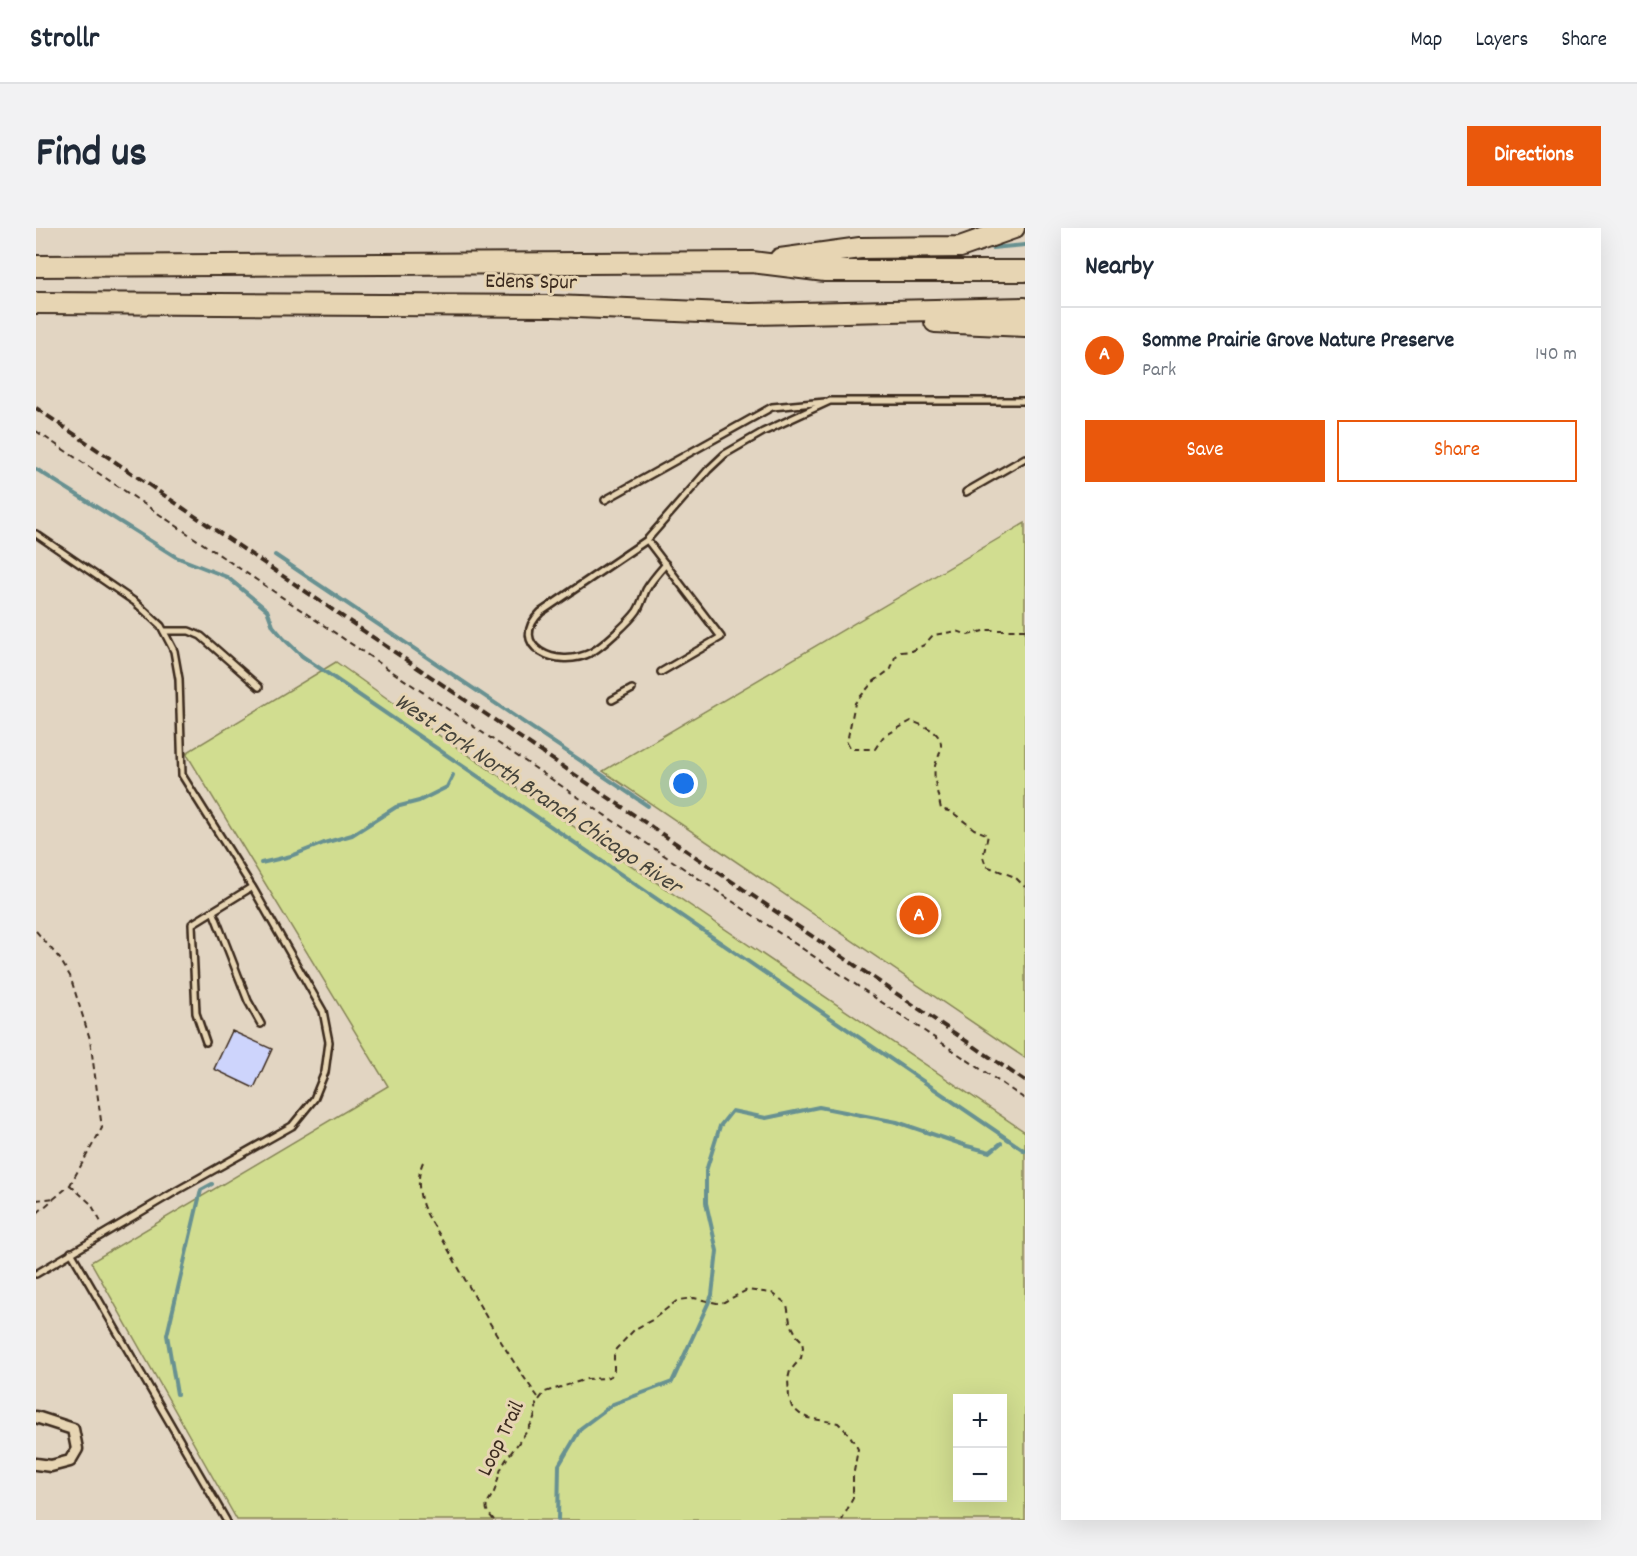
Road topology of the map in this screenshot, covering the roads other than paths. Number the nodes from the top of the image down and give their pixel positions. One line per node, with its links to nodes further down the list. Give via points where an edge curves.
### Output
1 (1014, 228): 2 (highway, via 960,247 861,248)
2 (752, 262): 3 (highway, Edens Spur); 4 (highway, Edens Spur, via 825,272)
3 (36, 266)
4 (1025, 271)
5 (36, 303): 7 (highway, Edens Spur, via 554,306)
6 (1025, 308): 7 (highway, Edens Spur)
7 (750, 314): 8 (highway)
8 (1025, 326)
9 (1025, 400): 10 (lane)
10 (830, 401): 13 (lane, via 772,407); 15 (lane, via 725,454)
11 (1025, 458): 12 (lane)
12 (966, 492)
13 (605, 500)
14 (36, 534): 17 (lane, via 135,602)
15 (648, 540): 16 (lane); 16 (lane, via 533,620 531,640 538,651 559,659 592,652 637,612 647,588)
16 (666, 564): 18 (lane, via 721,637)
17 (164, 631): 19 (lane, via 189,631 201,636); 22 (lane, via 174,651 179,679 182,775)
18 (661, 672)
19 (258, 687)
20 (632, 689): 21 (lane)
21 (612, 700)
22 (252, 887): 23 (lane); 26 (lane, via 323,1011 329,1041 326,1072 314,1099 292,1126)
23 (213, 911): 24 (lane); 25 (lane, via 192,924 196,1013)
24 (261, 1024)
25 (206, 1042)
26 (71, 1252): 27 (lane); 30 (lane)
27 (36, 1274)
28 (36, 1417): 29 (street, via 73,1429 77,1449 70,1461 51,1466)
29 (36, 1464)
30 (226, 1520)

